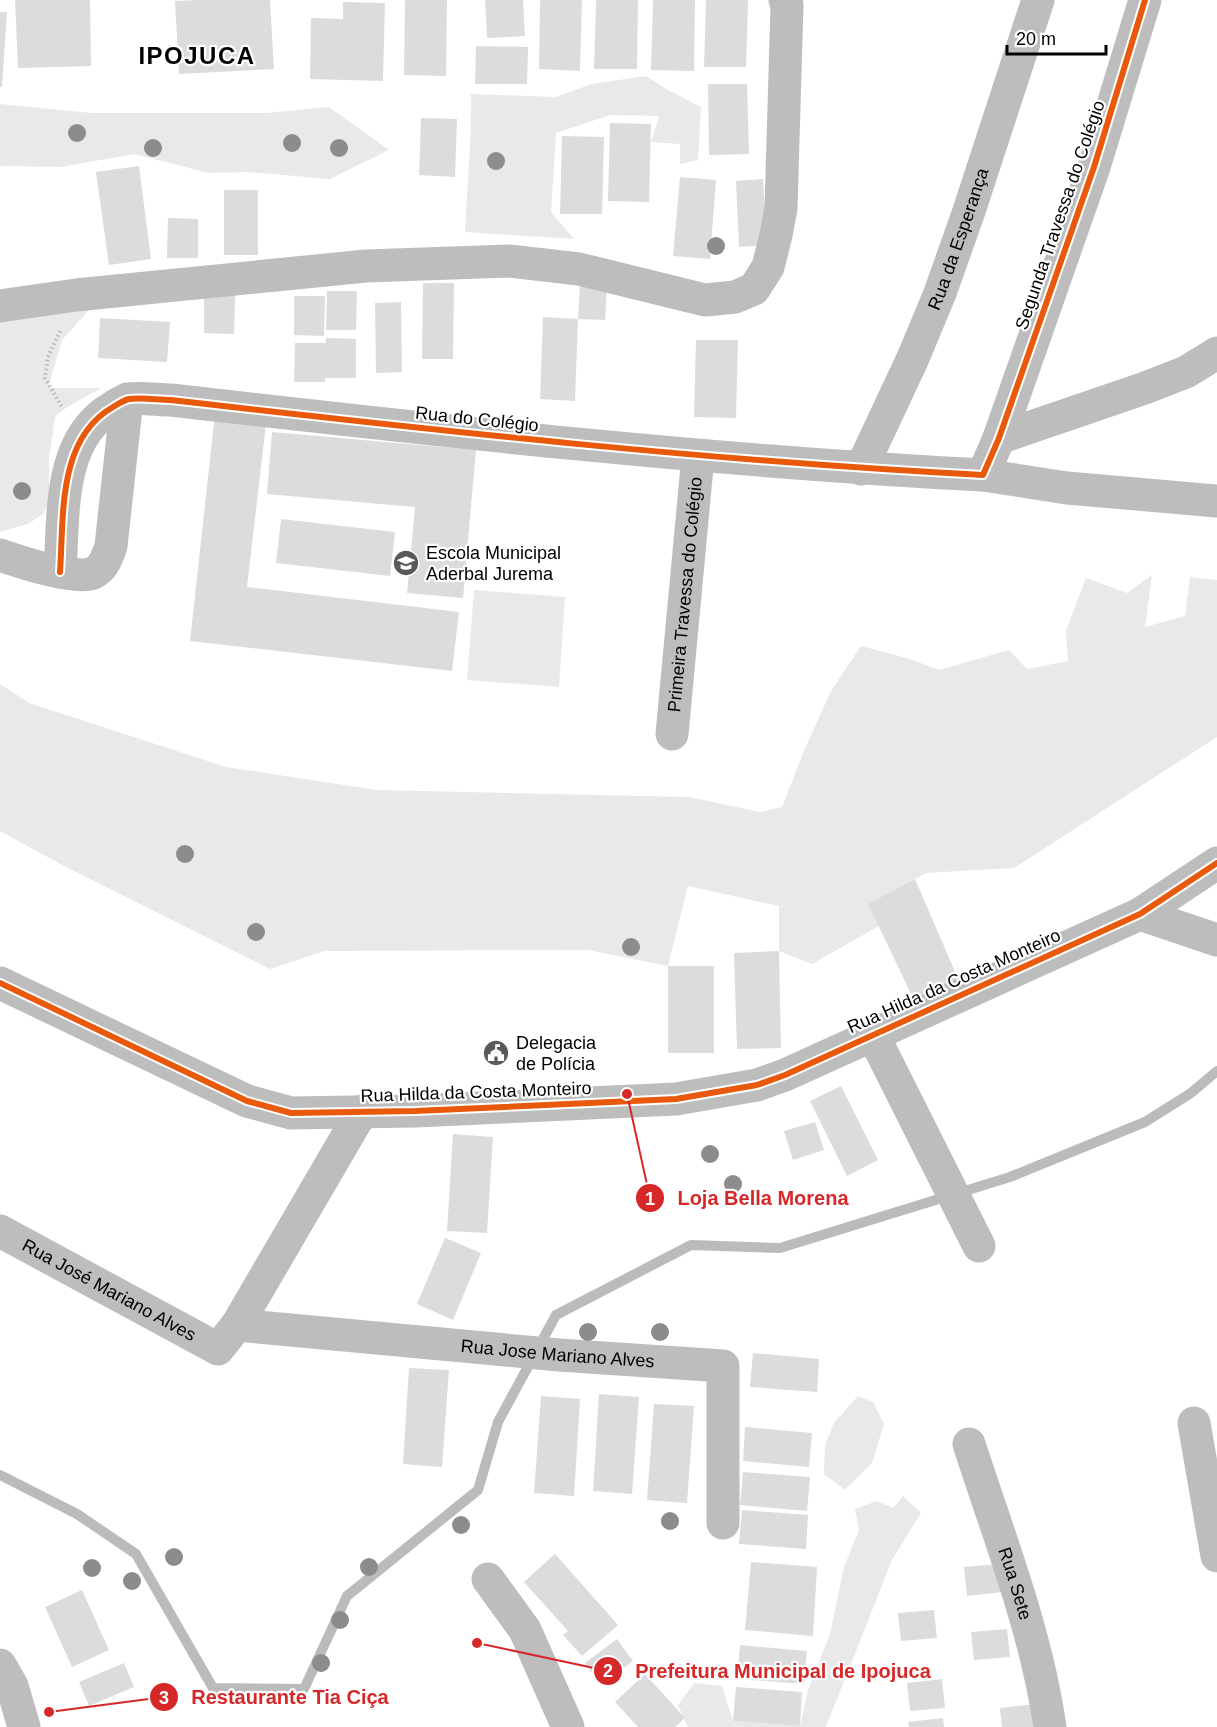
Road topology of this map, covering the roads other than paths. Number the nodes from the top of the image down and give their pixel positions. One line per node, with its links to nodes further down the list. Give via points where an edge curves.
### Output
1 (785, 0): 4 (street, via 781,208 768,267 753,289 735,297 705,300 579,269 509,261 366,266)
2 (1038, 0): 9 (street, Rua da Esperança, via 939,293)
3 (1145, 0): 7 (street, Segunda Travessa do Colégio, via 1094,167)
4 (0, 306)
5 (1217, 353): 7 (street, via 1186,372 1145,388)
6 (127, 399): 8 (street, Rua do Colégio, via 171,400); 13 (street, via 100,414 80,439 66,492); 13 (street, via 111,546 104,565 92,574)
7 (999, 438): 10 (street)
8 (698, 456): 9 (street, Rua do Colégio); 14 (street, Primeira Travessa do Colégio)
9 (861, 469): 10 (street, Rua do Colégio)
10 (983, 475): 11 (street, Rua do Colégio, via 1067,488)
11 (1217, 501)
12 (0, 555): 13 (street)
13 (60, 572)
14 (672, 734)
15 (1217, 863): 16 (street, Rua Hilda da Costa Monteiro)
16 (1140, 914): 17 (street); 19 (street, Rua Hilda da Costa Monteiro)
17 (1217, 940)
18 (0, 983): 20 (street, Rua Hilda da Costa Monteiro, via 247,1101 291,1113)
19 (873, 1035): 20 (street, Rua Hilda da Costa Monteiro, via 766,1082 676,1099); 22 (street)
20 (362, 1111): 23 (street)
21 (0, 1231): 23 (street, Rua José Mariano Alves)
22 (979, 1246)
23 (227, 1337): 26 (street, Rua Jose Mariano Alves, via 723,1366)
24 (1194, 1423): 27 (street)
25 (969, 1444): 32 (street, Rua Sete, via 1026,1621)
26 (723, 1522)
27 (1217, 1556)
28 (488, 1579): 31 (street, via 525,1630)
29 (0, 1665): 30 (street, via 12,1686)
30 (24, 1727)
31 (568, 1727)
32 (1050, 1727)

